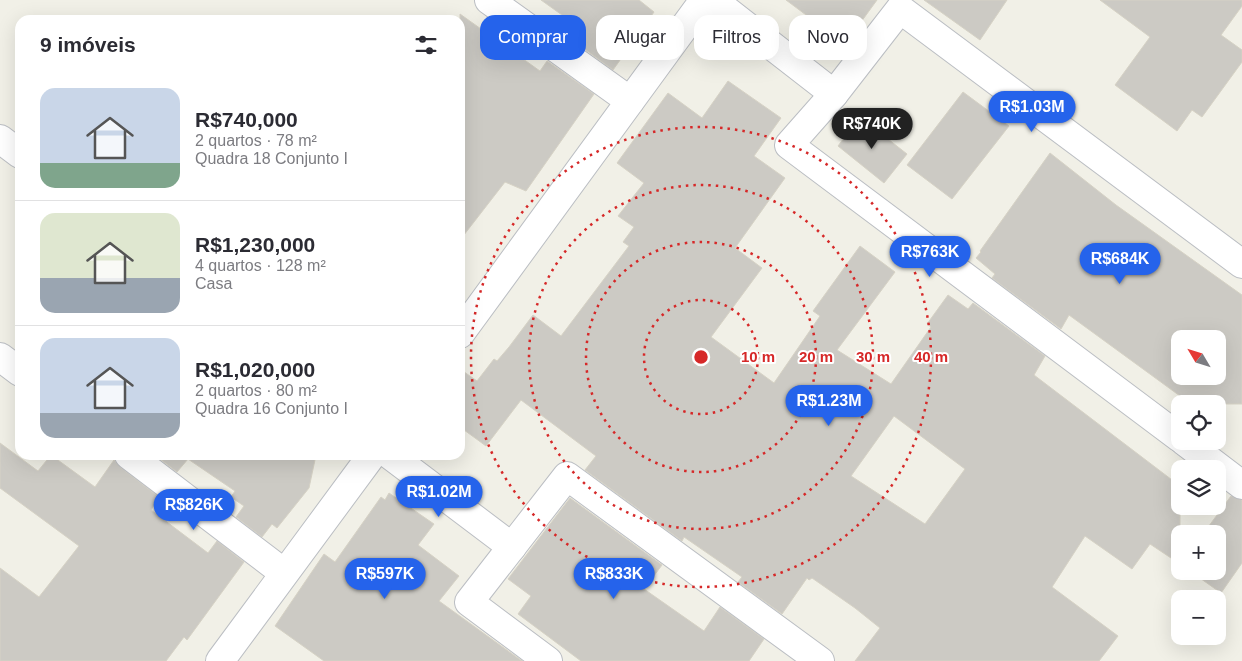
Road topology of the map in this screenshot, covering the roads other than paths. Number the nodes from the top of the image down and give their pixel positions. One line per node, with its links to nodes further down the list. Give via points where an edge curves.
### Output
1 (489, 0): 5 (street)
2 (704, 0): 5 (street)
3 (713, 0): 4 (street)
4 (834, 94): 8 (street, via 900,9); 12 (street, via 789,146)
5 (630, 101): 9 (street)
6 (0, 139): 7 (street)
7 (15, 150)
8 (1242, 264)
9 (465, 327)
10 (0, 357): 11 (street)
11 (15, 368)
12 (1171, 431)
13 (1196, 450): 17 (street)
14 (136, 460): 19 (street)
15 (368, 460): 19 (street)
16 (397, 460): 18 (street)
17 (1242, 485)
18 (512, 547): 21 (street, via 469,602); 22 (street, via 567,476)
19 (284, 573): 20 (street)
20 (220, 661)
21 (548, 661)
22 (820, 661)

